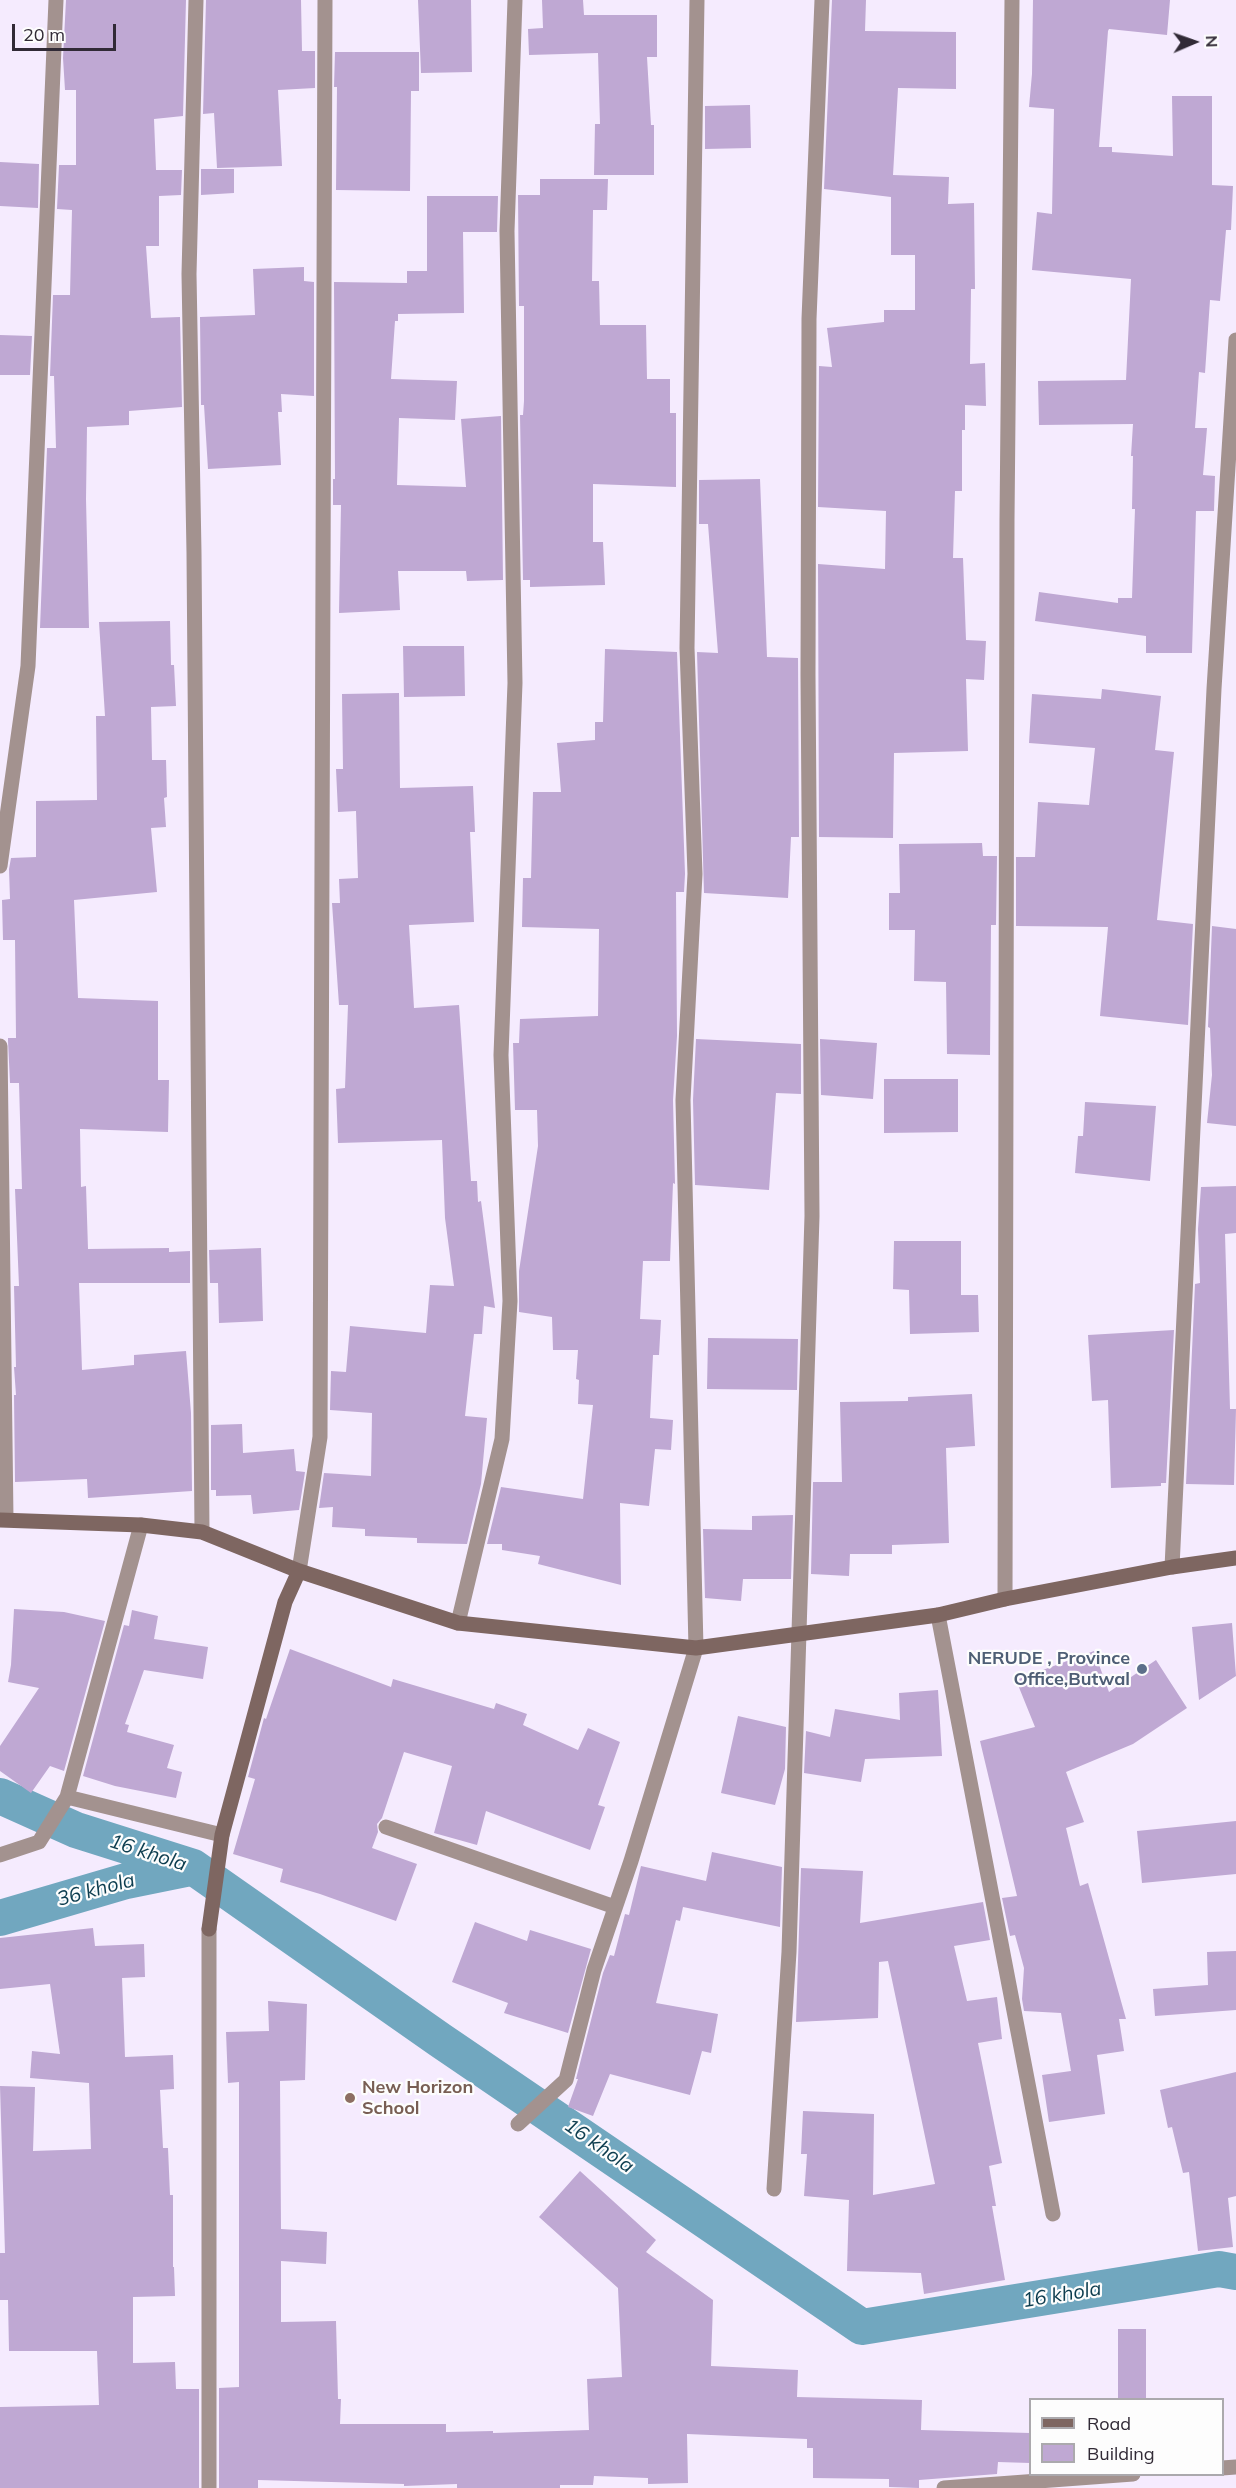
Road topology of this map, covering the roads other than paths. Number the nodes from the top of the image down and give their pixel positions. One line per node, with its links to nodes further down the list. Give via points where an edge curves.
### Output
1 (56, 0): 9 (street, via 28,666)
2 (196, 0): 13 (street, via 189,274)
3 (325, 0): 16 (street, via 320,1437)
4 (515, 0): 19 (street, via 507,231 515,683 501,1055 510,1301 502,1439)
5 (698, 0): 21 (street, via 687,648 695,874 682,1100)
6 (822, 0): 20 (street, via 809,319 807,675 812,1216)
7 (1012, 0): 17 (street)
8 (1236, 340): 15 (street, via 1214,689)
9 (0, 866)
10 (0, 1046): 11 (street)
11 (3, 1519): 12 (street)
12 (141, 1525): 13 (street); 22 (street)
13 (202, 1532): 16 (street)
14 (1236, 1558): 15 (street)
15 (1172, 1567): 17 (street)
16 (299, 1571): 19 (street); 24 (street, via 285,1602)
17 (1005, 1599): 18 (street)
18 (938, 1615): 20 (street); 29 (street)
19 (458, 1623): 21 (street)
20 (800, 1633): 21 (street); 28 (street, via 789,1952)
21 (696, 1648): 26 (street)
22 (67, 1797): 24 (street); 25 (street, via 39,1842)
23 (386, 1827): 26 (street)
24 (222, 1835): 31 (street, via 209,1929)
25 (0, 1855)
26 (615, 1906): 27 (street, via 566,2080)
27 (518, 2124)
28 (774, 2189)
29 (1053, 2214)
30 (1118, 2476): 32 (street)
31 (209, 2488)
32 (944, 2488)

